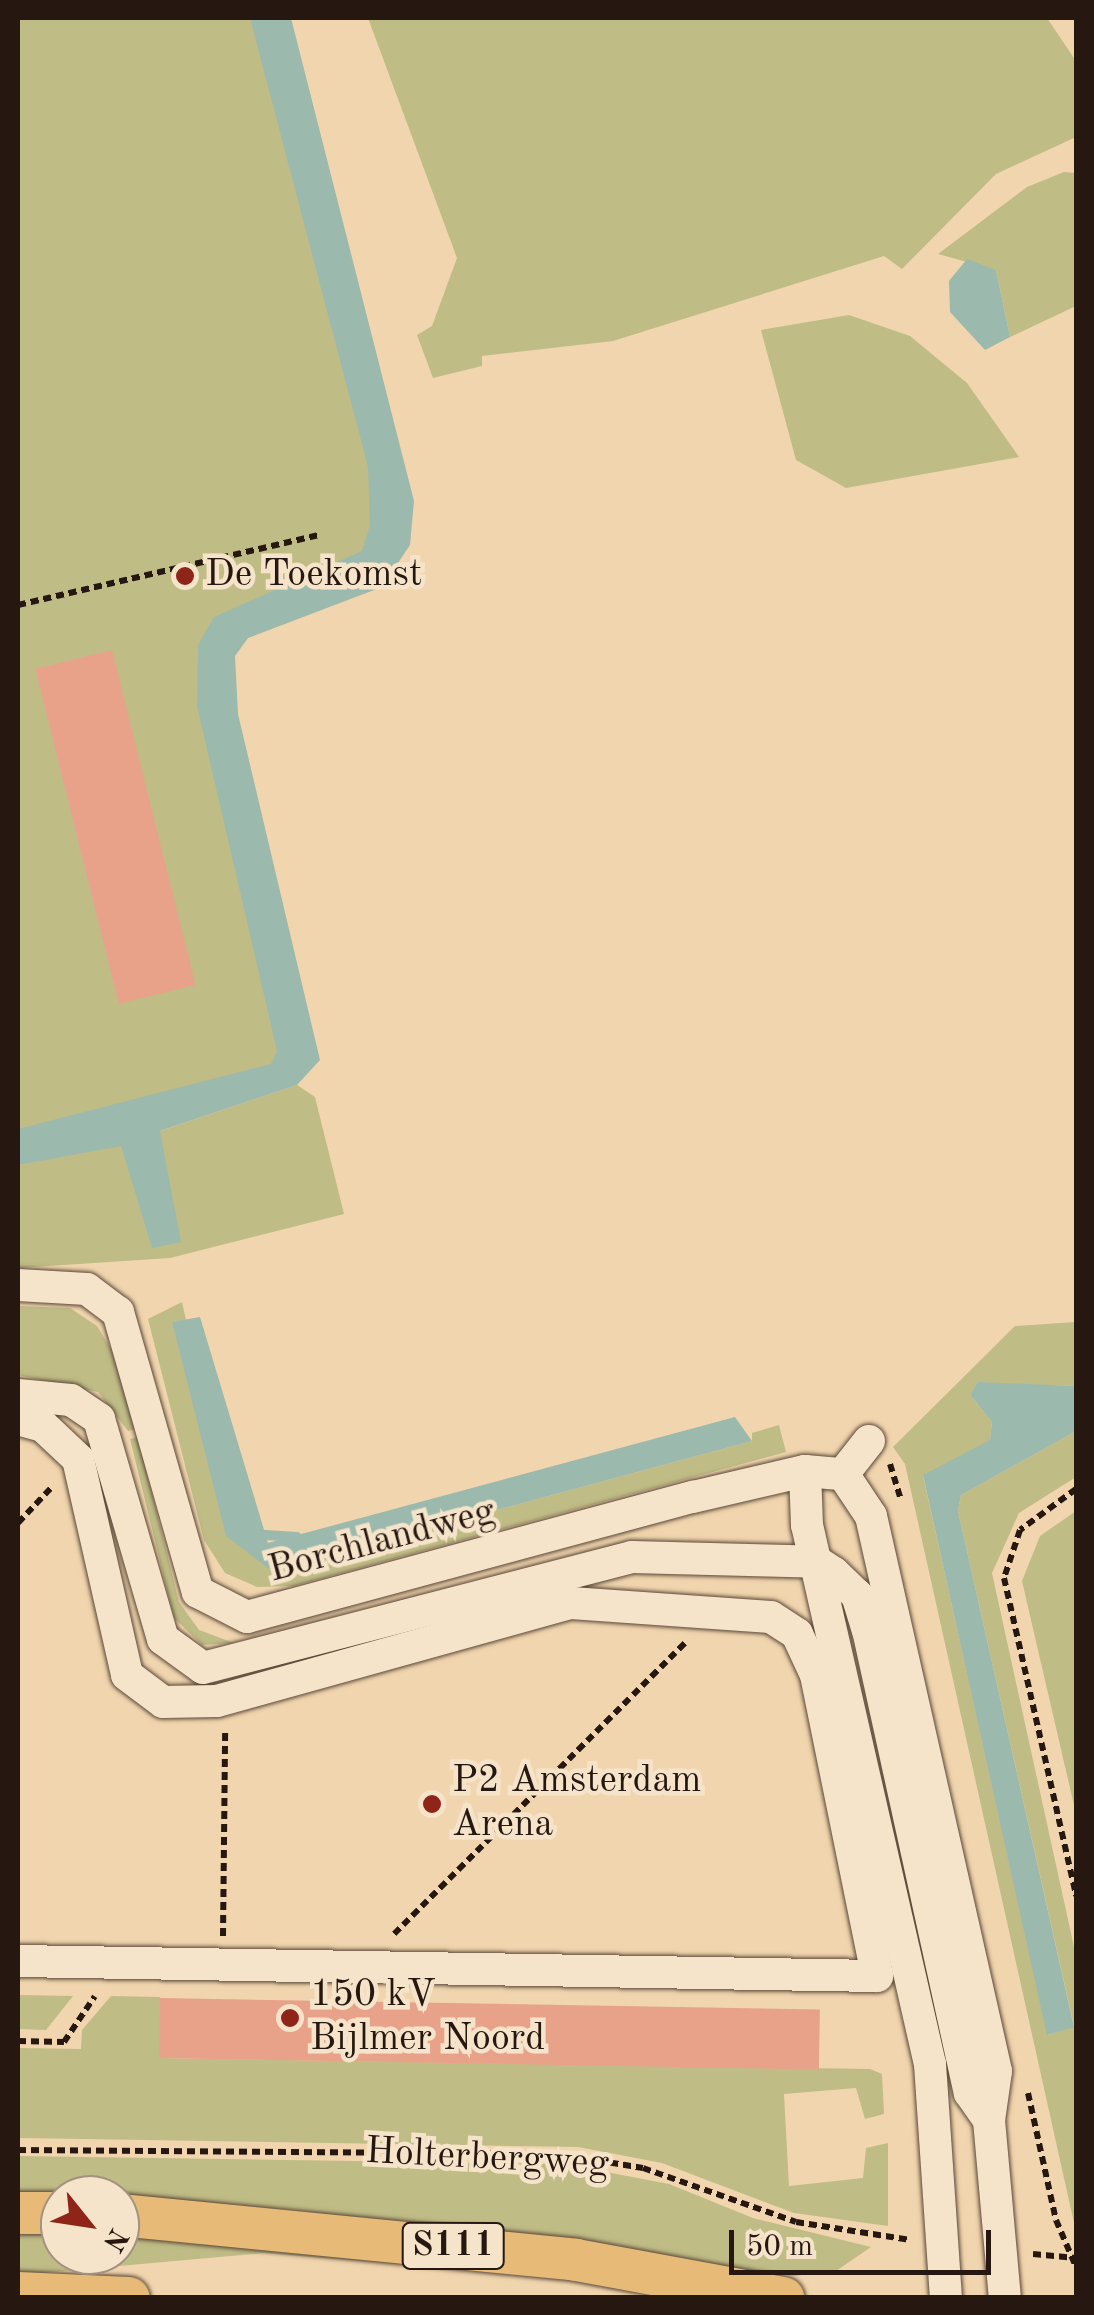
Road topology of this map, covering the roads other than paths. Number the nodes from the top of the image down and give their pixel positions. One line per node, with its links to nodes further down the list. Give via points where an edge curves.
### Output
1 (18, 1285): 5 (street, Borchlandweg, via 88,1290 118,1312 198,1592 247,1617)
2 (18, 1395): 8 (street, via 71,1400 98,1419 163,1639)
3 (18, 1419): 9 (street, via 44,1426 78,1459 127,1675)
4 (868, 1441): 6 (street)
5 (804, 1470): 6 (street, Borchlandweg); 7 (street)
6 (843, 1474): 11 (street, via 871,1516 892,1596 996,2071)
7 (817, 1562): 8 (street, via 632,1556); 11 (street, via 858,1595 970,2093); 16 (street, via 930,2064)
8 (203, 1668): 9 (street)
9 (157, 1713): 10 (street, via 571,1603 771,1617 809,1656 877,1976)
10 (18, 1961)
11 (989, 2120): 17 (street)
12 (140, 2217): 15 (main road, S111, via 576,2260)
13 (18, 2293): 14 (main road)
14 (129, 2298)
15 (784, 2298)
16 (946, 2298)
17 (1006, 2298)

